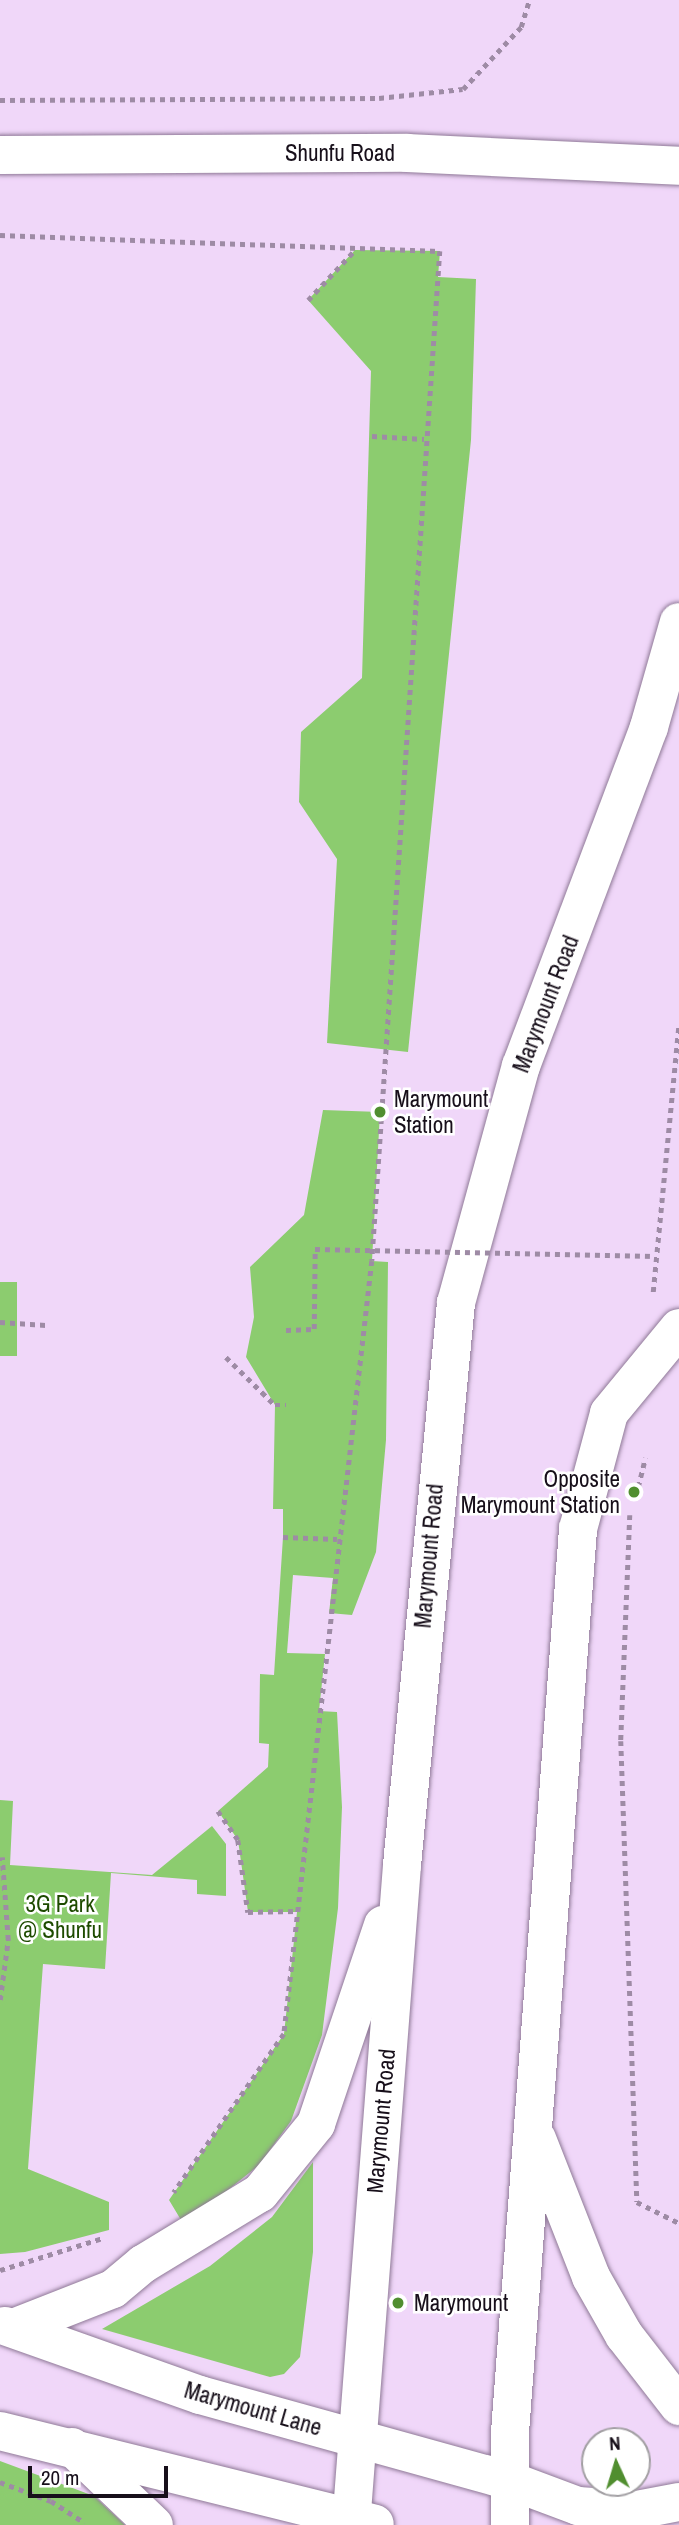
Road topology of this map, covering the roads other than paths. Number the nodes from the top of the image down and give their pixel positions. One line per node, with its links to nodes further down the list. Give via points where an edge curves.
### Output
1 (0, 155): 2 (main road, Shunfu Road, via 407,153)
2 (679, 166)
3 (679, 622): 5 (main road, Marymount Road, via 649,727 522,1066 456,1303)
4 (679, 1328): 6 (main road, via 609,1413 578,1529)
5 (402, 1865): 7 (main road, via 316,2124 268,2183 113,2289); 10 (main road, Marymount Road)
6 (533, 2127): 8 (main road, via 591,2277 624,2335); 12 (main road)
7 (8, 2326): 10 (main road, Marymount Lane, via 200,2395)
8 (679, 2406)
9 (0, 2431): 11 (main road)
10 (357, 2439): 12 (main road, Marymount Lane); 14 (main road, Marymount Road)
11 (71, 2445): 14 (main road); 15 (main road)
12 (511, 2481): 13 (main road, Marymount Lane, via 578,2506 637,2510); 16 (main road)
13 (679, 2502)
14 (360, 2523)
15 (154, 2525)
16 (510, 2525)

